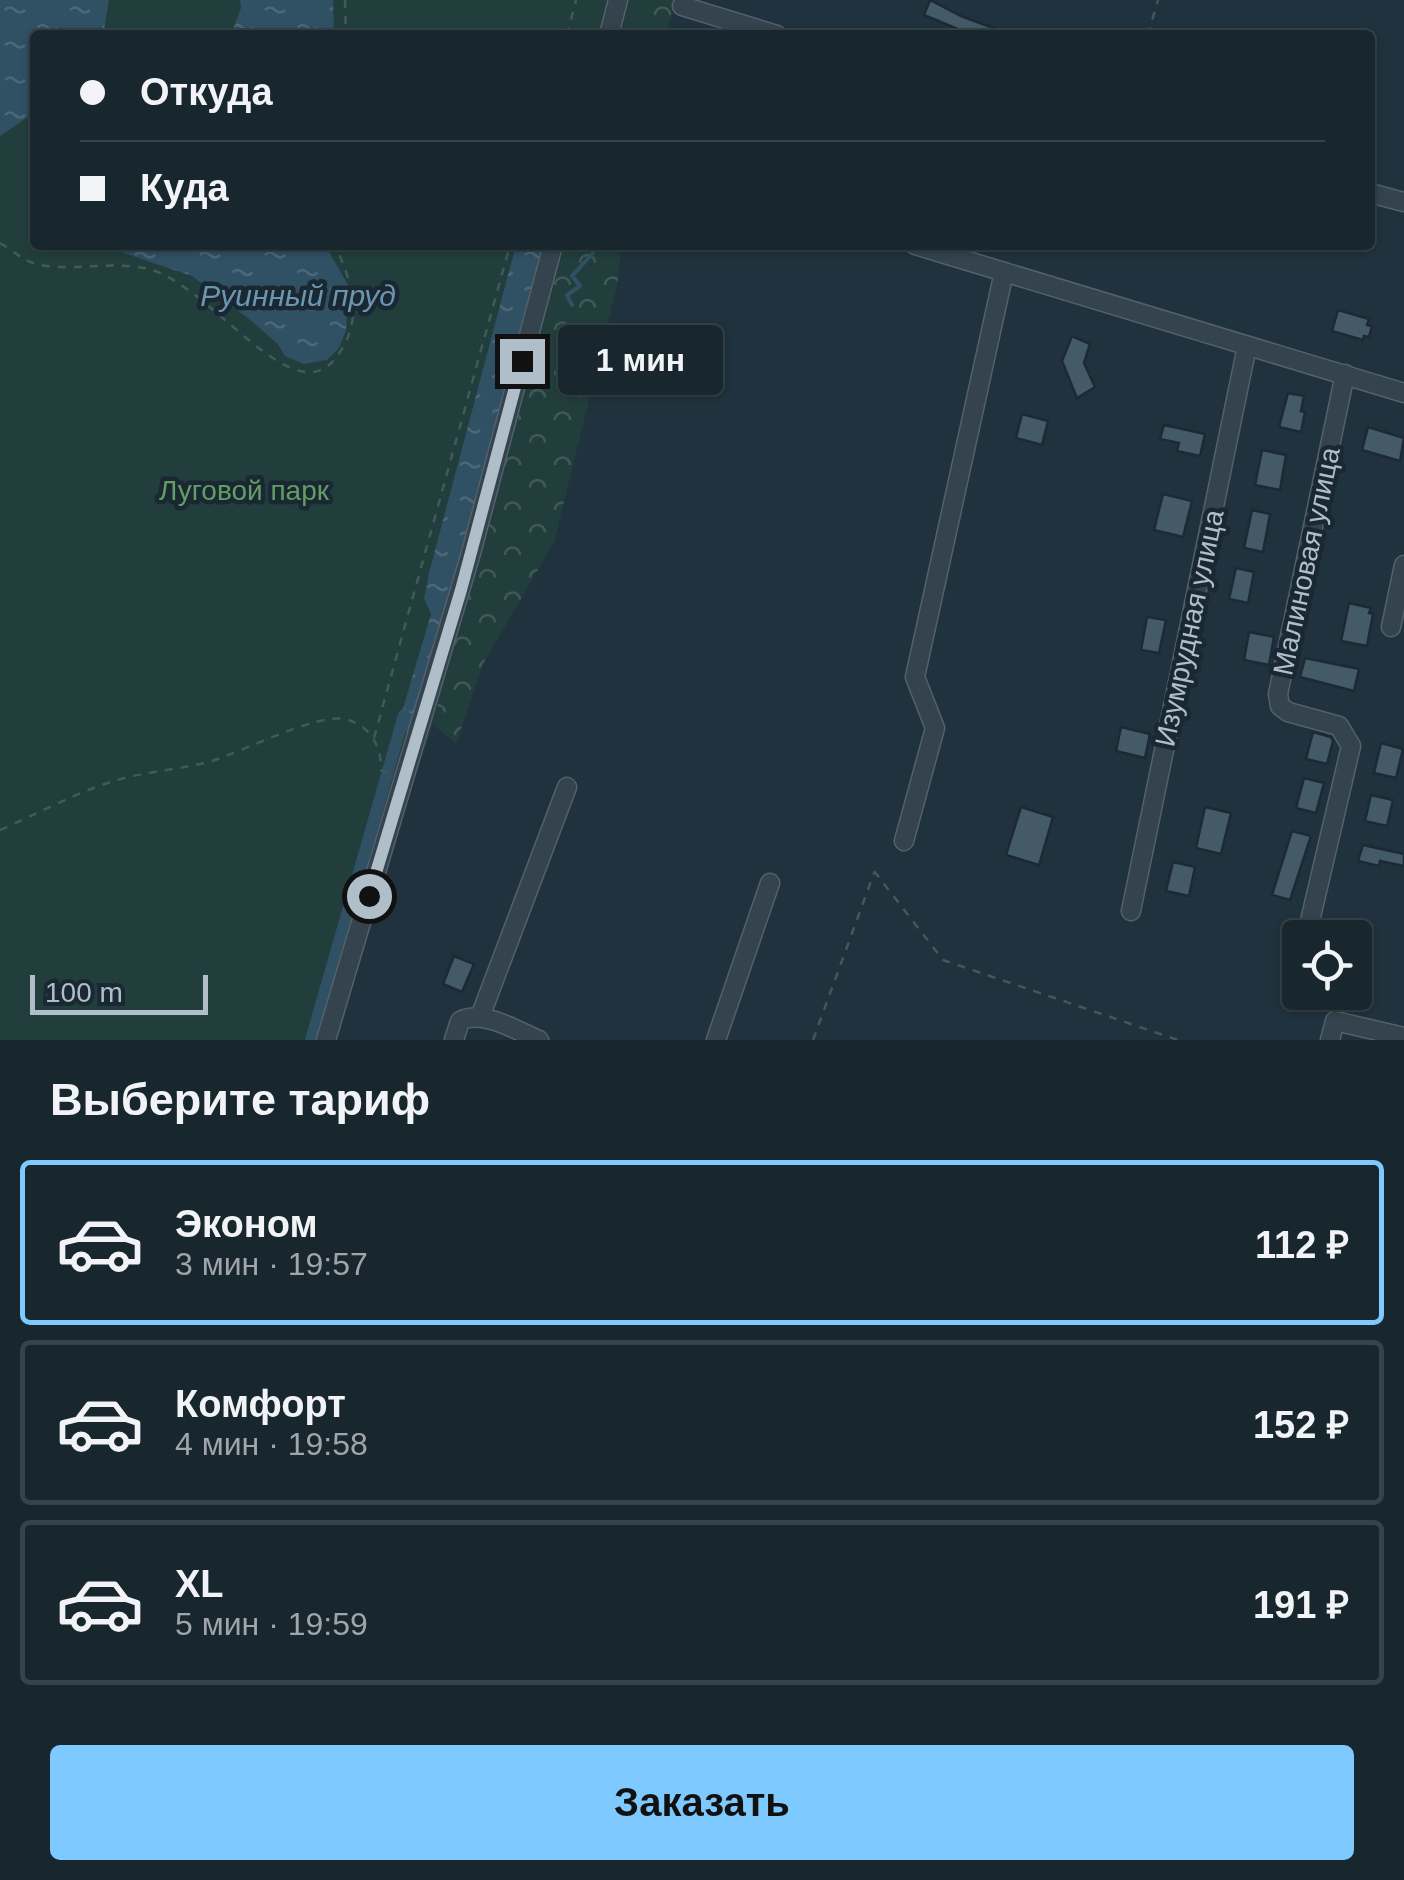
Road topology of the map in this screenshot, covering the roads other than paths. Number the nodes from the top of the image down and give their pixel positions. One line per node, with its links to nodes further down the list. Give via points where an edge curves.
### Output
1 (618, 0): 3 (street)
2 (682, 6): 4 (street)
3 (610, 30)
4 (761, 30)
5 (1375, 194): 6 (street)
6 (1404, 202)
7 (552, 250): 22 (street, via 466,572)
8 (931, 250): 9 (street)
9 (1004, 272): 10 (street); 16 (street, via 914,676 936,728)
10 (1247, 346): 11 (street); 18 (street, Изумрудная улица)
11 (1345, 374): 12 (street); 19 (street, Малиновая улица, via 1278,694 1288,712 1338,726 1351,746)
12 (1404, 393)
13 (1404, 565): 14 (street)
14 (1391, 627)
15 (567, 787): 20 (street)
16 (904, 842)
17 (770, 883): 25 (street)
18 (1131, 910)
19 (1310, 920)
20 (480, 1017): 23 (street, via 460,1021); 24 (street)
21 (1404, 1038): 26 (street, via 1335,1020)
22 (326, 1040)
23 (454, 1040)
24 (539, 1040)
25 (716, 1040)
26 (1330, 1040)

